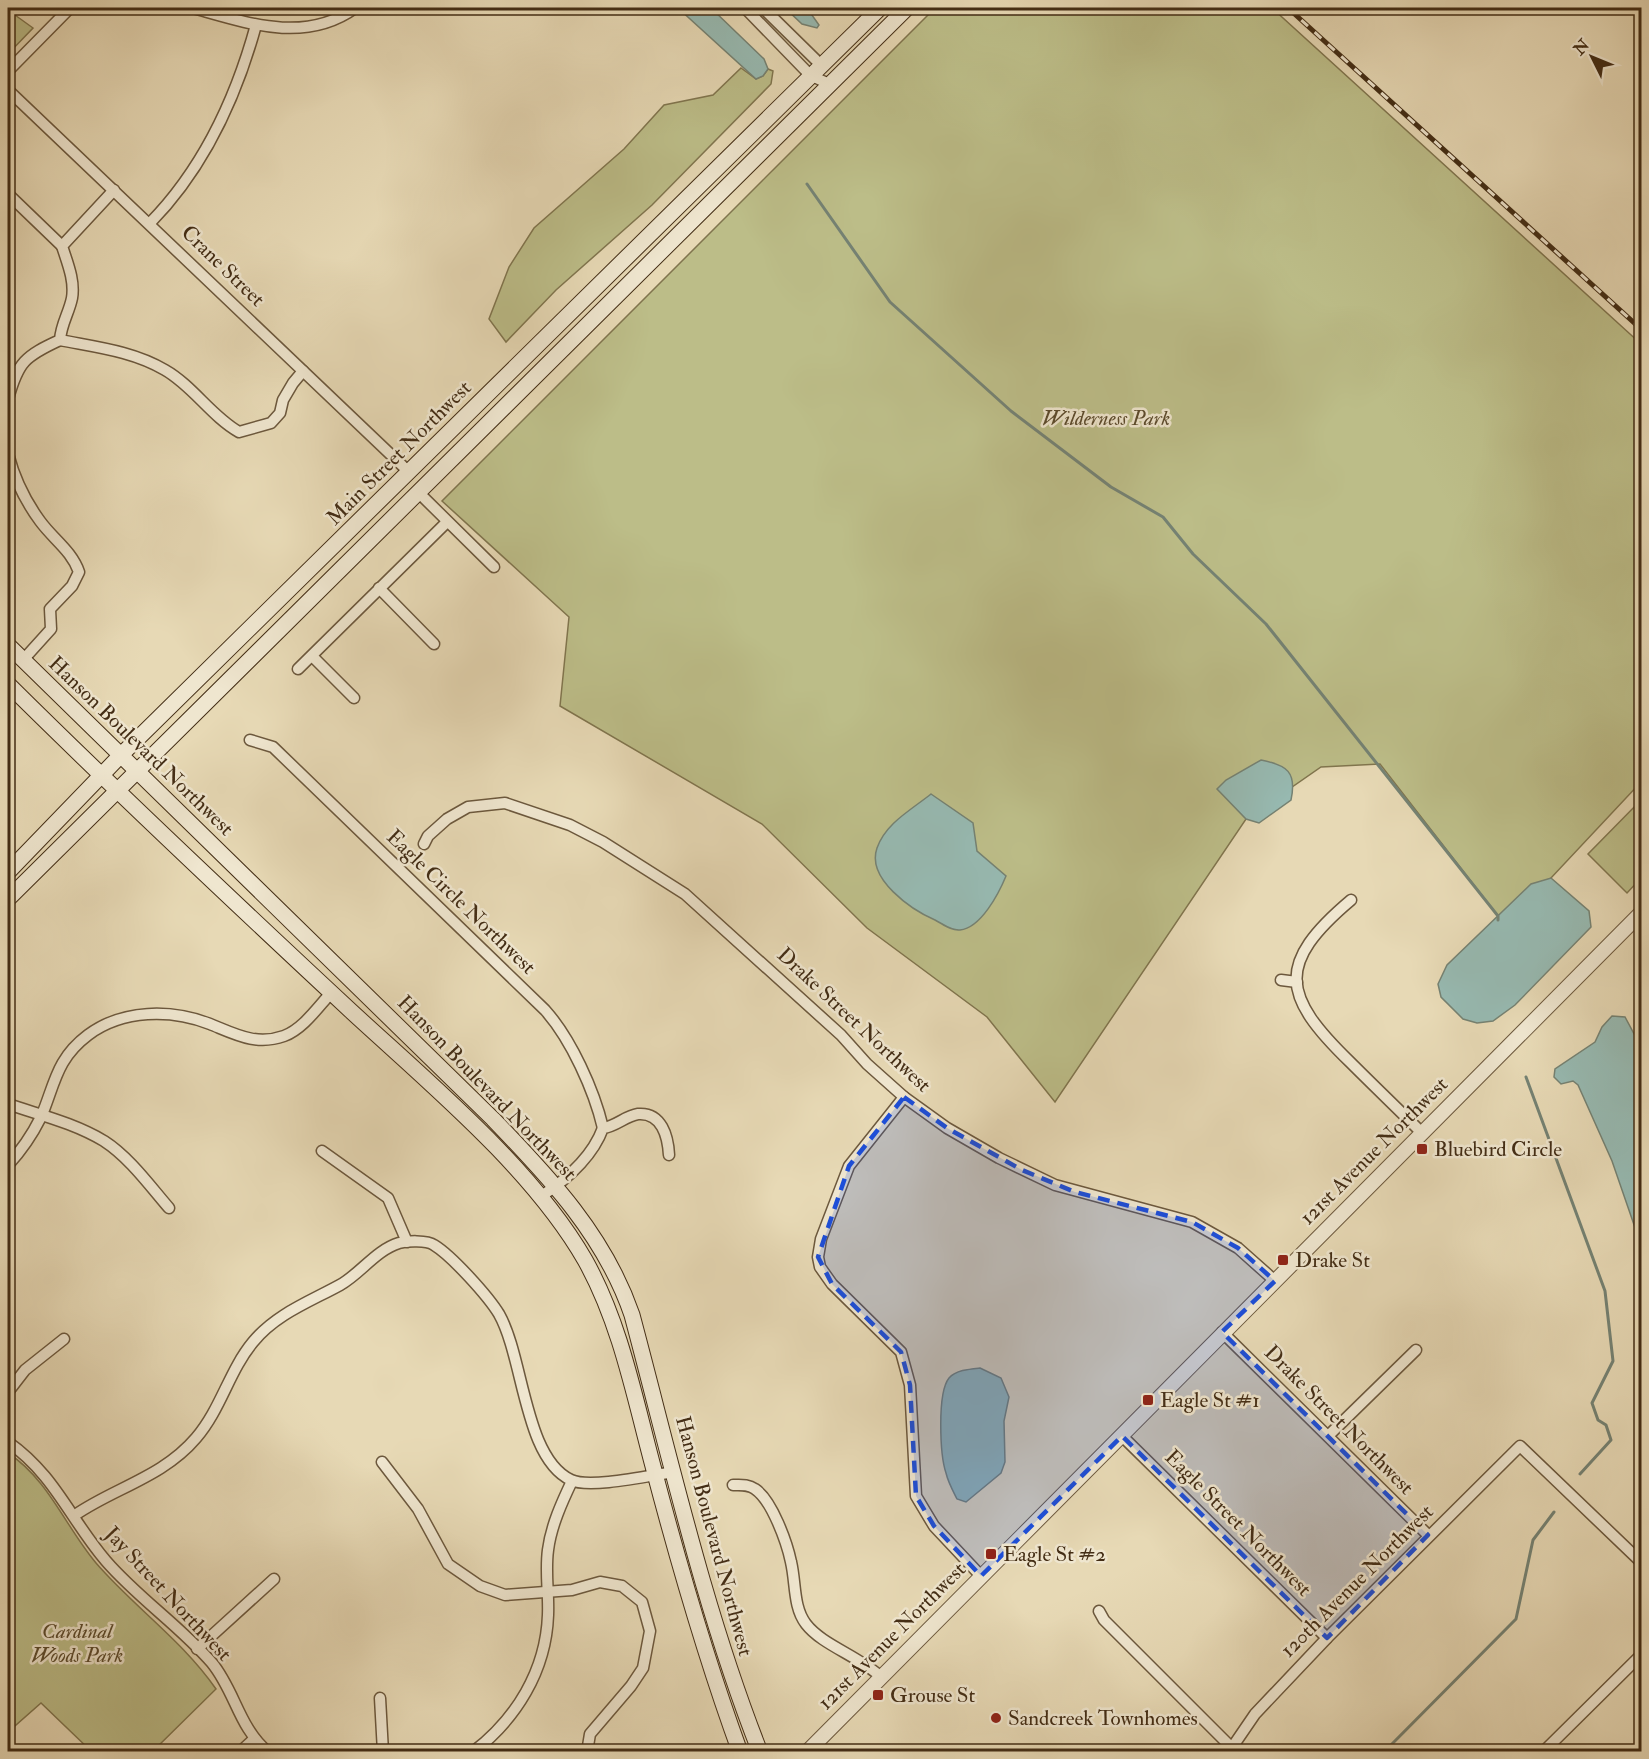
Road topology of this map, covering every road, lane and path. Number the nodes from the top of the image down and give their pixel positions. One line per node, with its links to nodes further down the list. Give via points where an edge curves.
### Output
1 (70, 8): 9 (street)
2 (193, 8): 8 (street)
3 (355, 8): 8 (street, via 344,16 309,27)
4 (745, 8): 10 (street)
5 (763, 8): 10 (street)
6 (880, 8): 10 (main road, Main Street Northwest)
7 (907, 8): 10 (main road, Main Street Northwest)
8 (256, 25): 14 (street, via 238,82 203,153 181,189)
9 (8, 71)
10 (819, 76): 20 (main road, Main Street Northwest, via 717,170); 21 (main road, Main Street Northwest, via 751,160)
11 (8, 90): 12 (street, Crane Street)
12 (114, 190): 14 (street, Crane Street); 15 (street)
13 (8, 194): 15 (street)
14 (150, 223): 17 (street, Crane Street)
15 (62, 246): 16 (street, via 72,278 72,298 60,327)
16 (60, 340): 17 (street, via 107,348 167,371 223,423 239,432 271,423); 18 (street, via 33,352 21,363)
17 (303, 371): 20 (street, Crane Street)
18 (8, 399)
19 (8, 454): 28 (street, via 26,498 40,521 75,560 79,572 72,586 50,609 51,629)
20 (409, 472): 33 (main road, Main Street Northwest)
21 (419, 493): 22 (street); 34 (main road, Main Street Northwest)
22 (447, 522): 23 (street); 24 (street)
23 (494, 567)
24 (379, 588): 25 (street); 27 (street)
25 (434, 644)
26 (8, 645): 28 (main road, Hanson Boulevard Northwest)
27 (312, 656): 29 (street); 31 (street)
28 (23, 660): 33 (main road, Hanson Boulevard Northwest)
29 (297, 669)
30 (8, 684): 35 (main road, Hanson Boulevard Northwest)
31 (354, 698)
32 (250, 740): 48 (street, Eagle Circle Northwest, via 273,747 558,1024)
33 (120, 756): 34 (main road, Hanson Boulevard Northwest); 35 (main road, Main Street Northwest)
34 (137, 772): 36 (main road, Main Street Northwest); 53 (main road, Hanson Boulevard Northwest, via 493,1119)
35 (101, 776): 36 (main road, Hanson Boulevard Northwest); 38 (main road, Main Street Northwest)
36 (118, 792): 39 (main road, Main Street Northwest); 44 (main road, Hanson Boulevard Northwest)
37 (424, 844): 45 (street, Drake Street Northwest, via 447,819 468,807 505,803 570,825 603,842 685,894)
38 (8, 872)
39 (8, 899)
40 (1351, 900): 43 (street, via 1313,935 1299,966)
41 (1641, 912): 49 (street, 121st Avenue Northwest)
42 (1281, 980): 43 (street)
43 (1297, 982): 49 (street, via 1299,999 1312,1022)
44 (331, 993): 47 (street, via 285,1036 261,1040 238,1037 182,1015 119,1019 87,1036 62,1063); 54 (main road, Hanson Boulevard Northwest, via 514,1166)
45 (904, 1097): 57 (street, Drake Street Northwest, via 947,1128 1055,1185 1172,1215 1209,1231 1249,1256); 73 (street, via 849,1166 818,1257 832,1284 900,1352 909,1385 916,1496 934,1526)
46 (8, 1104): 47 (street)
47 (41, 1115): 52 (street, via 26,1144); 55 (street, via 106,1142)
48 (603, 1128): 51 (street, via 639,1114 649,1116 664,1129); 53 (street, via 586,1158)
49 (1422, 1133): 57 (street, 121st Avenue Northwest)
50 (322, 1151): 56 (street, via 388,1198)
51 (669, 1155)
52 (8, 1166)
53 (556, 1186): 54 (street); 66 (main road, Hanson Boulevard Northwest, via 595,1236 622,1285)
54 (540, 1197): 67 (main road, Hanson Boulevard Northwest, via 575,1245 604,1302)
55 (169, 1208)
56 (407, 1242): 68 (street, via 433,1244 499,1315 514,1353 536,1440 551,1462); 70 (street, via 391,1247 342,1284 276,1320 254,1340 236,1365 214,1413 196,1439 150,1476 99,1498)
57 (1275, 1281): 58 (street, 121st Avenue Northwest)
58 (1222, 1332): 62 (street, 121st Avenue Northwest); 63 (street, Drake Street Northwest)
59 (64, 1340): 61 (street, via 26,1370)
60 (1416, 1350): 63 (street)
61 (8, 1392)
62 (1122, 1436): 73 (street, 121st Avenue Northwest); 77 (street, Eagle Street Northwest)
63 (1329, 1436): 71 (street, Drake Street Northwest)
64 (8, 1442): 70 (street, Jay Street Northwest, via 43,1472)
65 (382, 1462): 75 (street, via 418,1509 448,1564 498,1593)
66 (674, 1472): 67 (street); 92 (main road, Hanson Boulevard Northwest, via 726,1660)
67 (655, 1475): 68 (street, via 616,1482); 91 (main road, Hanson Boulevard Northwest, via 685,1586)
68 (572, 1481): 75 (street, via 552,1532)
69 (733, 1485): 80 (street, via 756,1489 780,1528 791,1561 796,1602 806,1624 820,1638 864,1662)
70 (75, 1515): 78 (street, Jay Street Northwest, via 108,1563)
71 (1428, 1535): 72 (street, 120th Avenue Northwest, via 1520,1446); 77 (street, 120th Avenue Northwest)
72 (1641, 1563)
73 (981, 1576): 80 (street, 121st Avenue Northwest)
74 (274, 1579): 78 (street)
75 (546, 1592): 83 (street, via 545,1638 536,1671 515,1710); 90 (street, via 611,1583 632,1591 647,1614 650,1631 643,1668 590,1734)
76 (1099, 1611): 84 (street)
77 (1327, 1638): 84 (street, 120th Avenue Northwest, via 1255,1714)
78 (197, 1649): 82 (street, Jay Street Northwest, via 213,1664)
79 (1641, 1654): 94 (street)
80 (881, 1677): 93 (street, 121st Avenue Northwest)
81 (380, 1698): 87 (street)
82 (253, 1740): 85 (street); 86 (street, Jay Street Northwest)
83 (487, 1741): 88 (street); 89 (street)
84 (1230, 1749)
85 (240, 1752)
86 (268, 1752)
87 (383, 1752)
88 (473, 1752)
89 (494, 1752)
90 (587, 1752)
91 (740, 1752)
92 (760, 1752)
93 (807, 1752)
94 (1544, 1752)

